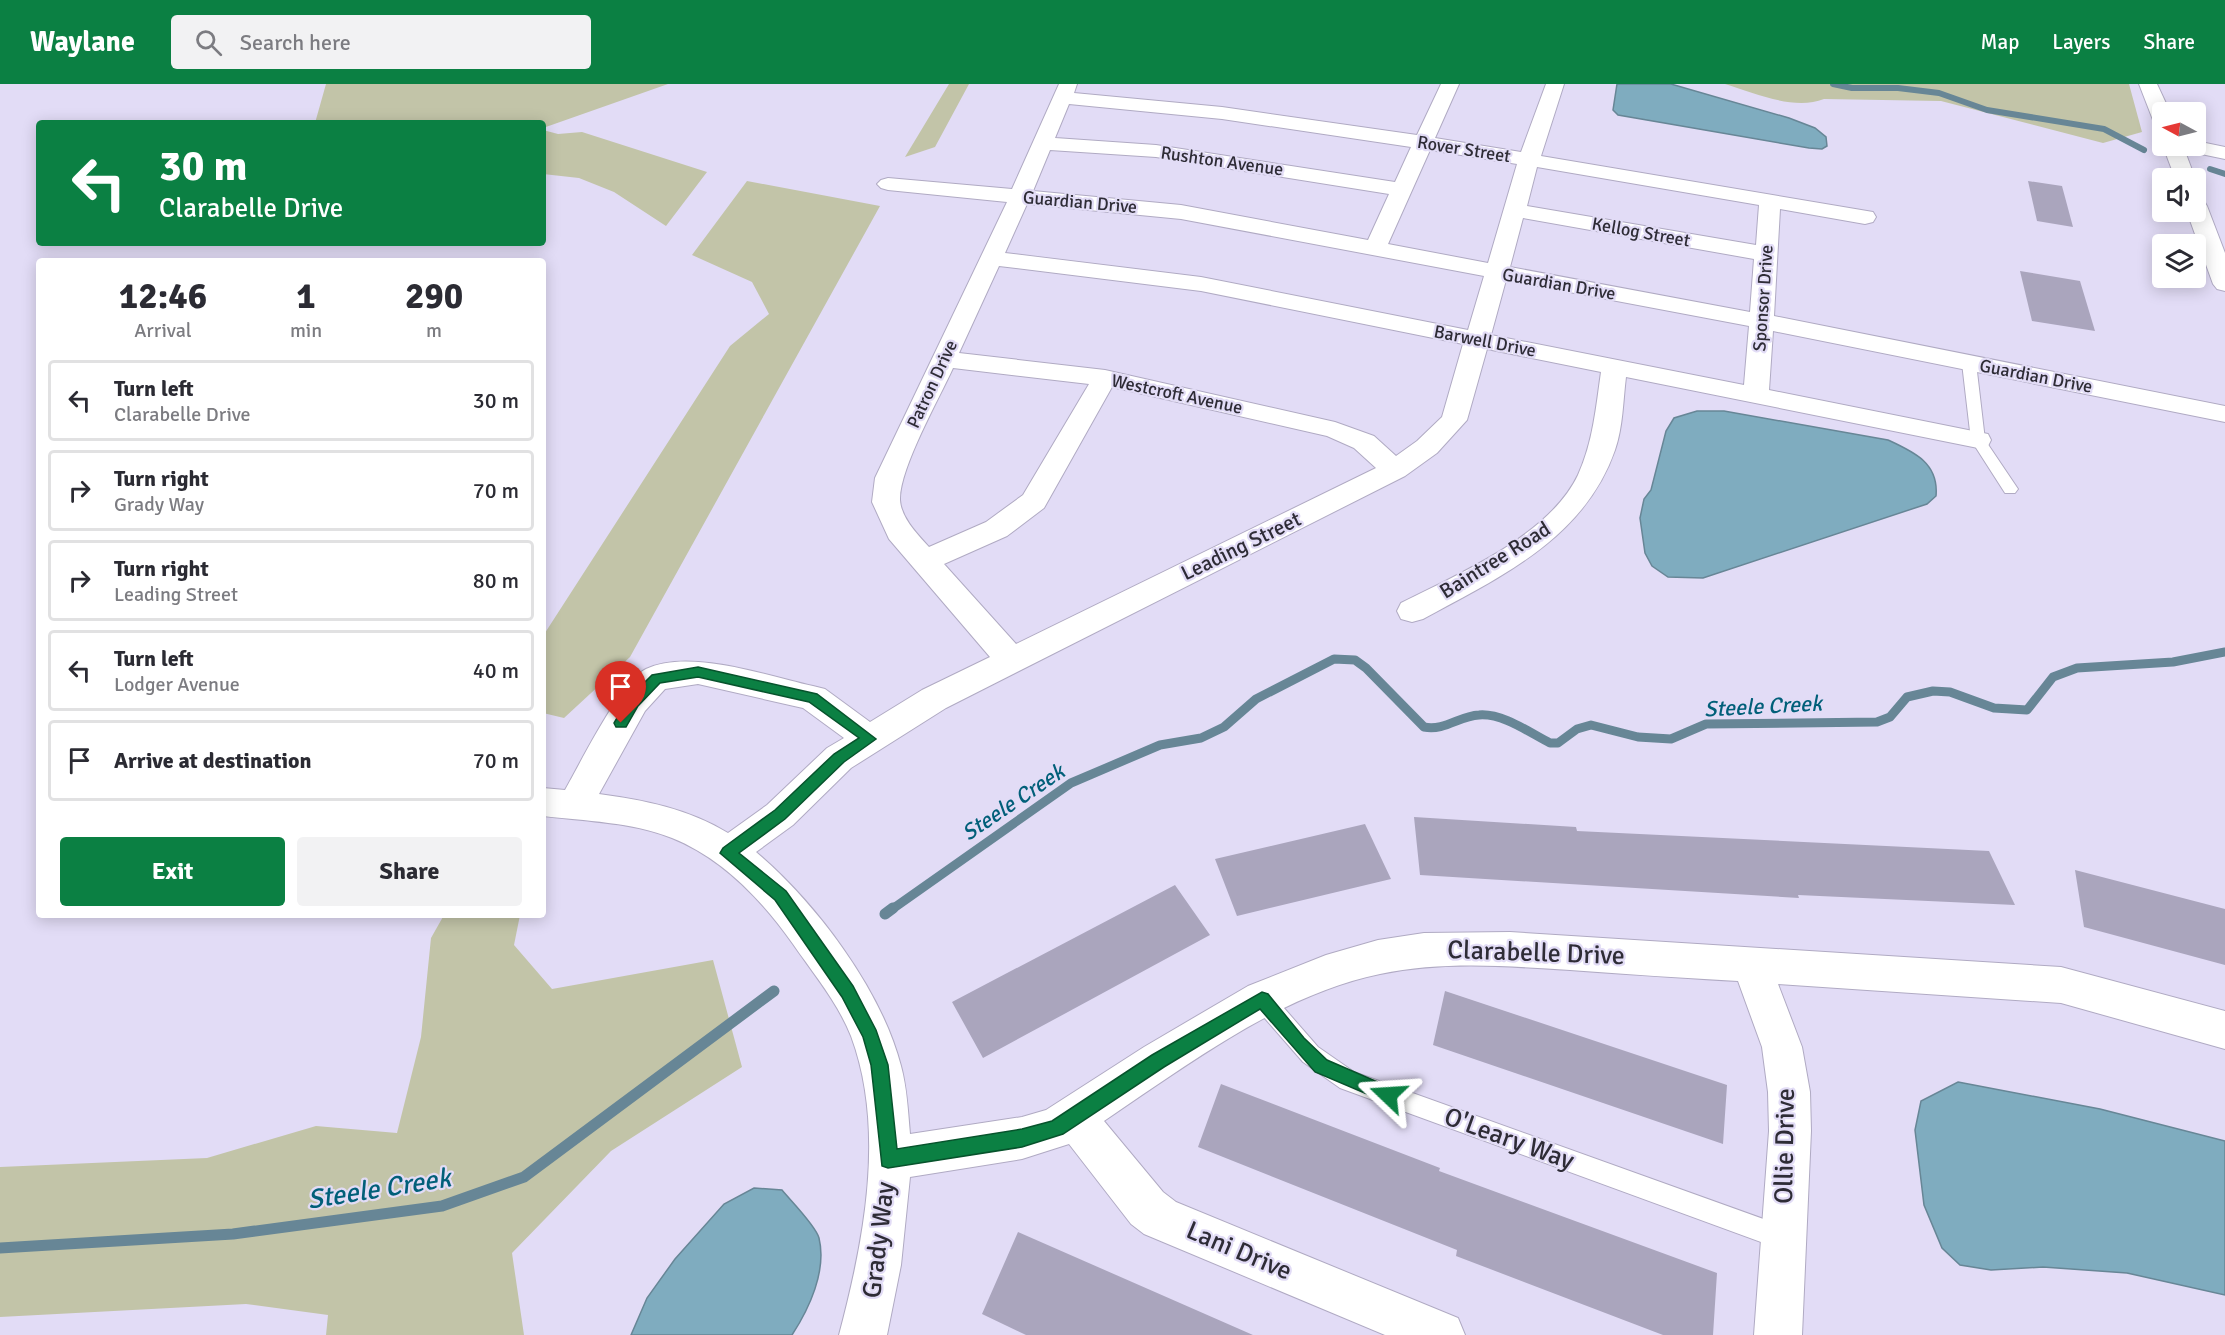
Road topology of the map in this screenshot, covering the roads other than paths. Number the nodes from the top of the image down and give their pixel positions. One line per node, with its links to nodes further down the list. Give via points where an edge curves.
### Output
1 (1450, 84): 6 (street)
2 (1555, 84): 10 (street, Leading Street)
3 (2148, 84): 5 (street)
4 (1065, 91): 6 (street, Rover Street); 7 (street, Patron Drive)
5 (2156, 102)
6 (1424, 142): 10 (street, Rover Street); 12 (street)
7 (1041, 144): 12 (street, Rushton Avenue, via 1189,156); 13 (street, Patron Drive)
8 (2206, 149): 9 (street)
9 (2225, 153)
10 (1529, 160): 14 (street, Rover Street); 15 (street, Leading Street)
11 (888, 184): 13 (street, Guardian Drive)
12 (1402, 190): 18 (street)
13 (1020, 196): 18 (street, Guardian Drive, via 1181,212); 20 (street, Patron Drive)
14 (1770, 201): 16 (street, Rover Street); 19 (street, Sponsor Drive)
15 (1515, 210): 19 (street, Kellog Street); 21 (street, Leading Street)
16 (1864, 217)
17 (2202, 222): 22 (street)
18 (1375, 249): 21 (street, Guardian Drive)
19 (1766, 254): 23 (street, Sponsor Drive)
20 (990, 258): 24 (street, Barwell Drive, via 1201,284); 25 (street, Patron Drive)
21 (1496, 272): 23 (street, Guardian Drive); 24 (street, Leading Street)
22 (2225, 284)
23 (1760, 321): 26 (street, Guardian Drive); 29 (street, Sponsor Drive)
24 (1477, 340): 27 (street, Barwell Drive); 32 (street, Leading Street, via 1454,420 1427,447)
25 (944, 359): 28 (street, Westcroft Avenue); 34 (street, Patron Drive, via 889,478 886,501 899,532)
26 (1969, 363): 30 (street, Guardian Drive); 31 (lane)
27 (1615, 366): 29 (street, Barwell Drive); 35 (street, Baintree Road, via 1602,449 1588,481 1568,510 1544,534)
28 (1105, 378): 32 (street, Westcroft Avenue, via 1335,430 1364,442); 34 (street, via 1034,501 1018,517 984,536)
29 (1756, 395): 31 (street, Barwell Drive)
30 (2225, 414)
31 (1978, 440): 33 (lane)
32 (1395, 470): 36 (street, Leading Street)
33 (2010, 489)
34 (924, 560): 36 (street, Patron Drive)
35 (1412, 611)
36 (1011, 660): 37 (street, Leading Street, via 934,699)
37 (869, 739): 38 (street, via 813,698 698,672 656,678 633,702); 39 (street, Leading Street, via 839,758 780,815)
38 (558, 804): 39 (street, Grady Way, via 653,817 686,829)
39 (728, 853): 44 (street, Grady Way, via 781,896 848,992 871,1035 880,1065)
40 (1751, 963): 41 (street, Clarabelle Drive, via 1510,949 1424,950 1378,957); 42 (street, Clarabelle Drive, via 2061,985); 45 (street, Ollie Drive, via 1782,1047 1789,1092)
41 (1262, 999): 43 (street, Clarabelle Drive); 45 (lane, O'Leary Way, via 1321,1066 1348,1080)
42 (2225, 1030)
43 (1074, 1117): 44 (street, Clarabelle Drive, via 1056,1128 1022,1138); 47 (street, Lani Drive, via 1147,1208 1160,1218)
44 (888, 1159): 46 (street, Grady Way, via 882,1246)
45 (1783, 1238): 48 (street, Ollie Drive)
46 (864, 1335)
47 (1441, 1335)
48 (1778, 1335)

